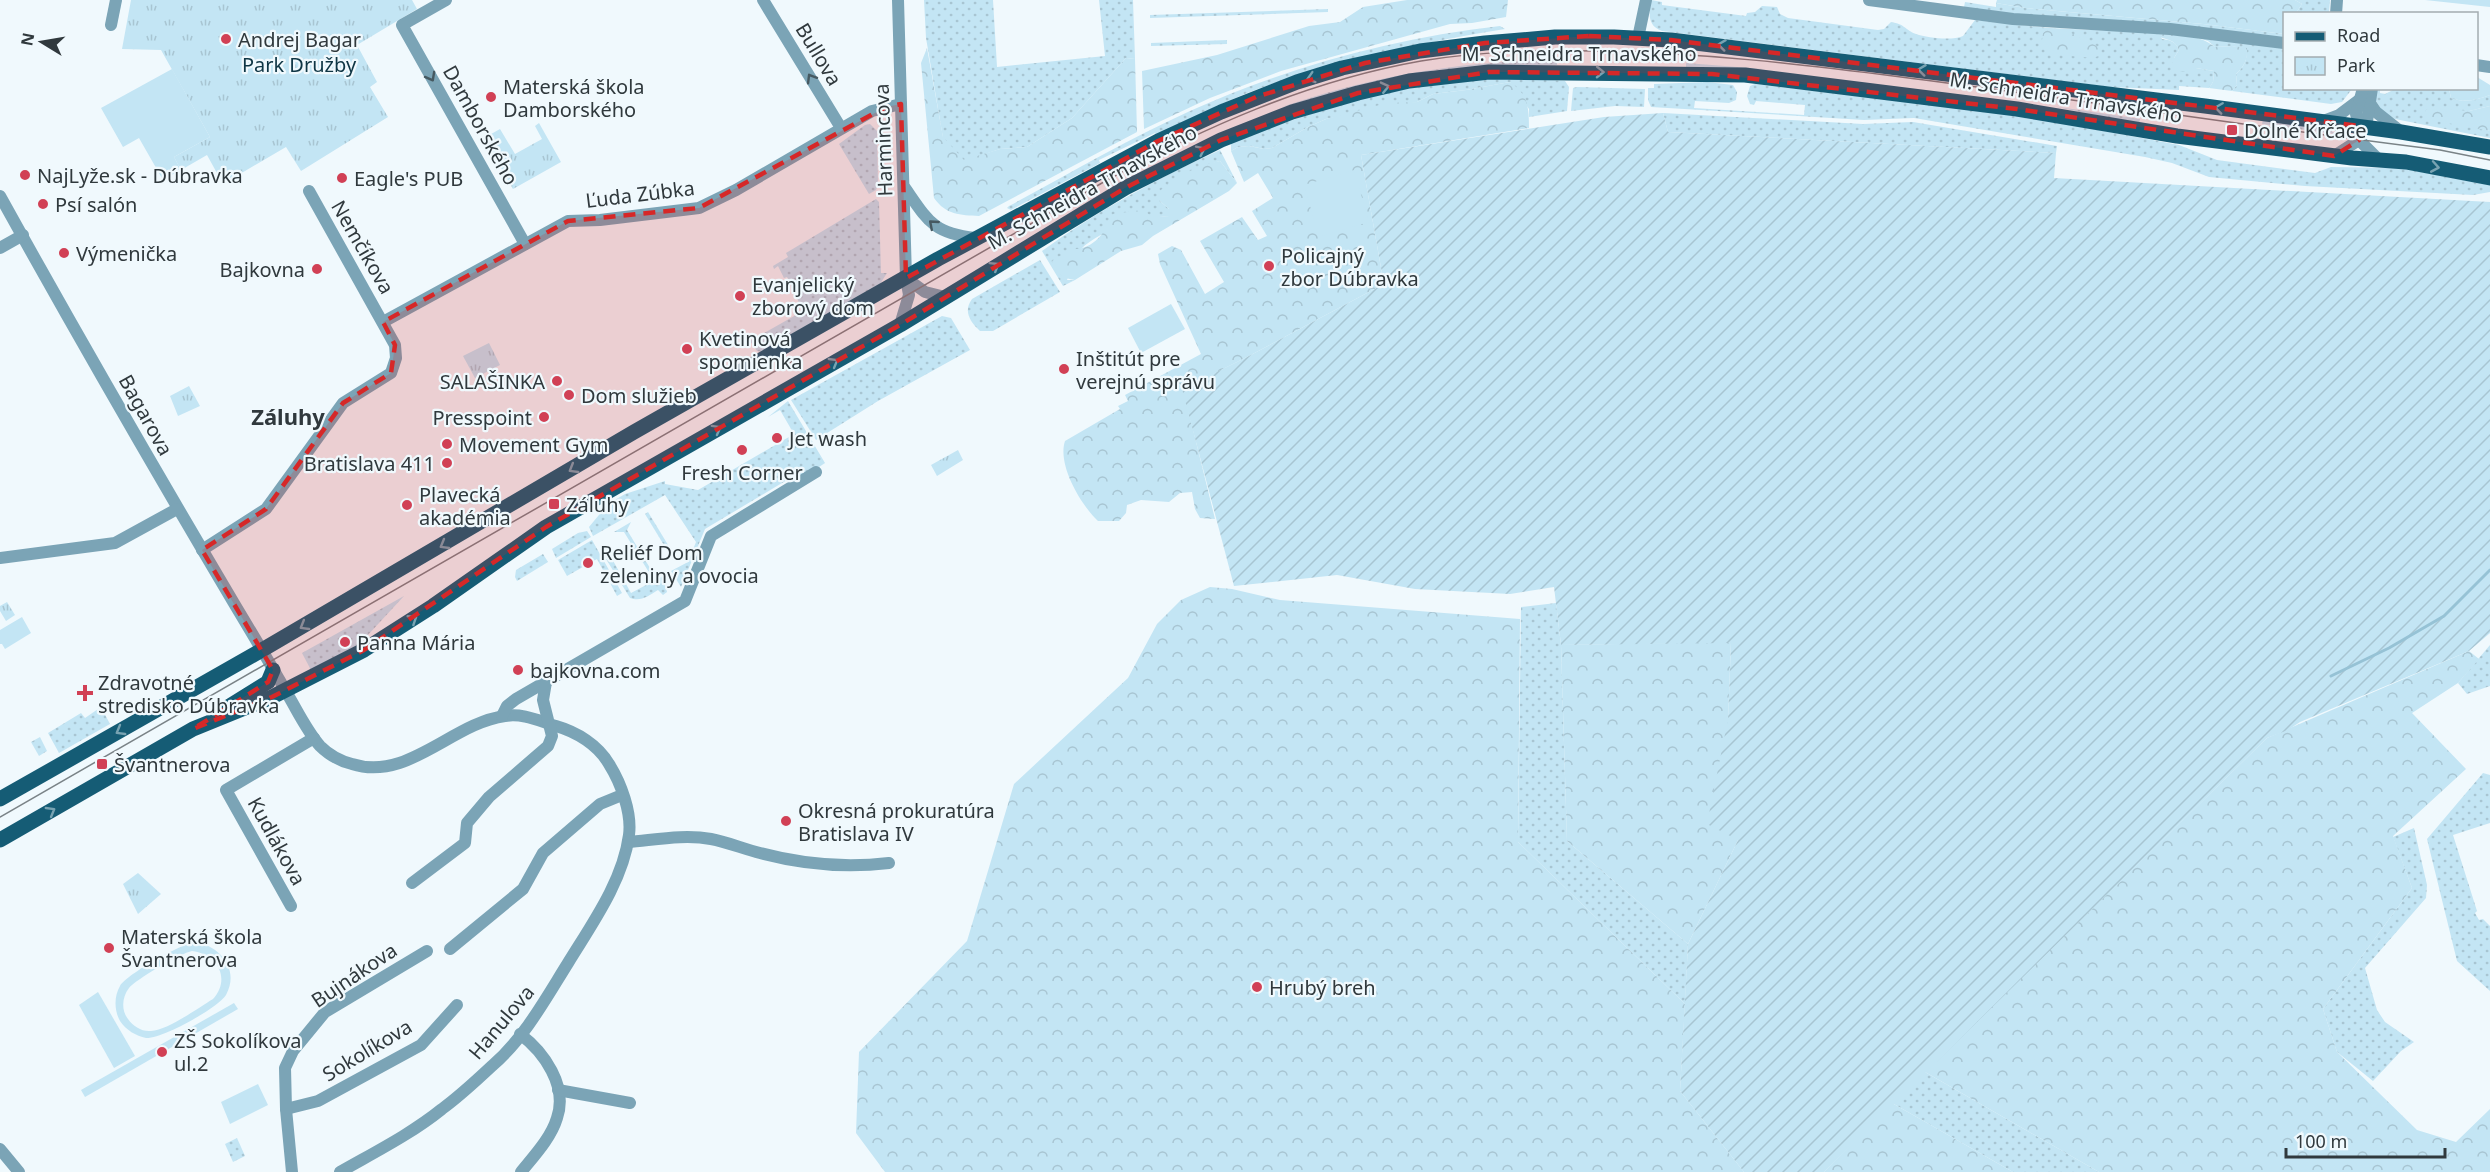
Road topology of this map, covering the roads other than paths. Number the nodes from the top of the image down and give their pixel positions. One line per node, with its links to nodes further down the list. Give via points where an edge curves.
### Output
1 (116, 0): 7 (street)
2 (446, 0): 25 (street, Damborského, one-way to 25, via 402,26)
3 (763, 0): 13 (street, Bullova, one-way to 3)
4 (898, 0): 11 (street, Harmincova)
5 (1646, 0): 8 (street)
6 (1869, 0): 9 (street, via 2013,19 2170,29)
7 (111, 25)
8 (1638, 38): 12 (main road, M. Schneidra Trnavského, one-way to 8, via 1803,55); 24 (main road, M. Schneidra Trnavského, one-way to 24, via 1556,37 1454,46 1388,57 1308,79 1238,104 1158,141)
9 (2283, 43)
10 (2365, 97): 12 (street); 14 (street, via 2376,112); 15 (street, via 2367,121)
11 (901, 104): 13 (street, Ľuda Zúbka, via 872,111); 20 (street, Harmincova)
12 (2321, 122): 15 (main road, M. Schneidra Trnavského)
13 (841, 129): 25 (street, Ľuda Zúbka, via 699,208 568,221)
14 (2401, 132): 15 (main road, M. Schneidra Trnavského); 16 (main road, M. Schneidra Trnavského)
15 (2360, 133): 17 (street); 18 (street)
16 (2490, 147)
17 (2334, 156): 18 (main road, M. Schneidra Trnavského); 28 (main road, M. Schneidra Trnavského, one-way to 17, via 1089,209 1221,140 1349,95 1458,74 1552,71 1745,75 2017,109 2176,136)
18 (2379, 160): 19 (main road, M. Schneidra Trnavského, one-way to 19)
19 (2490, 178)
20 (904, 188): 24 (street, one-way to 20, via 940,230); 27 (street, Harmincova)
21 (309, 192): 29 (street, Nemčíkova)
22 (0, 196): 23 (street, Bagarova)
23 (23, 235): 26 (street); 32 (street, Bagarova)
24 (975, 238): 27 (main road, M. Schneidra Trnavského)
25 (525, 244): 29 (street, Ľuda Zúbka)
26 (0, 248)
27 (906, 278): 28 (street, via 925,292); 30 (street, Harmincova, via 909,295); 35 (main road, M. Schneidra Trnavského, one-way to 35, via 634,432)
28 (945, 297): 30 (main road, M. Schneidra Trnavského)
29 (383, 322): 33 (street, Nemčíkova, via 395,345 392,373 343,403 266,509)
30 (900, 324): 38 (main road, M. Schneidra Trnavského, one-way to 30, via 364,650 434,606 546,527)
31 (816, 472): 37 (street, Hanulova, via 711,536 685,601)
32 (177, 509): 33 (street, Bagarova); 34 (street, via 115,543)
33 (202, 550): 35 (street, Bagarova)
34 (0, 558)
35 (262, 651): 36 (street, Bagarova); 44 (main road, M. Schneidra Trnavského, one-way to 44)
36 (273, 670): 38 (street, Hanulova); 41 (main road, via 268,682)
37 (546, 682): 39 (street, Hanulova, via 516,699); 40 (street, via 543,700)
38 (286, 691): 41 (main road, M. Schneidra Trnavského); 42 (street, Hanulova)
39 (502, 716): 40 (street, Hanulova, via 528,717); 42 (street, Hanulova, via 388,767 344,761 327,752)
40 (548, 724): 43 (street, Hanulova, via 574,732 595,747 607,760); 48 (street, via 552,736 548,746 489,797 467,823 465,843)
41 (193, 729): 45 (main road, M. Schneidra Trnavského, one-way to 41)
42 (314, 738): 49 (street, Kudlákova, via 226,790)
43 (622, 795): 46 (street, Hanulova, via 630,824); 50 (street, via 600,804 543,853 523,889)
44 (0, 799)
45 (0, 840)
46 (628, 842): 47 (street, via 694,837 798,860 844,866); 53 (street, Hanulova, via 619,872 596,915 548,997)
47 (889, 863)
48 (412, 883)
49 (291, 906)
50 (450, 949)
51 (427, 951): 56 (street, Bujnákova, via 325,1012 292,1051 285,1068)
52 (457, 1005): 56 (street, Sokolíkova, via 421,1045 318,1101)
53 (520, 1034): 54 (street, via 546,1061); 60 (street, Hanulova, via 497,1062 443,1109)
54 (558, 1090): 55 (street); 61 (street, via 556,1122)
55 (630, 1103)
56 (286, 1109): 59 (street, Bujnákova)
57 (0, 1149): 58 (street)
58 (19, 1172)
59 (292, 1172)
60 (340, 1172)
61 (521, 1172)

